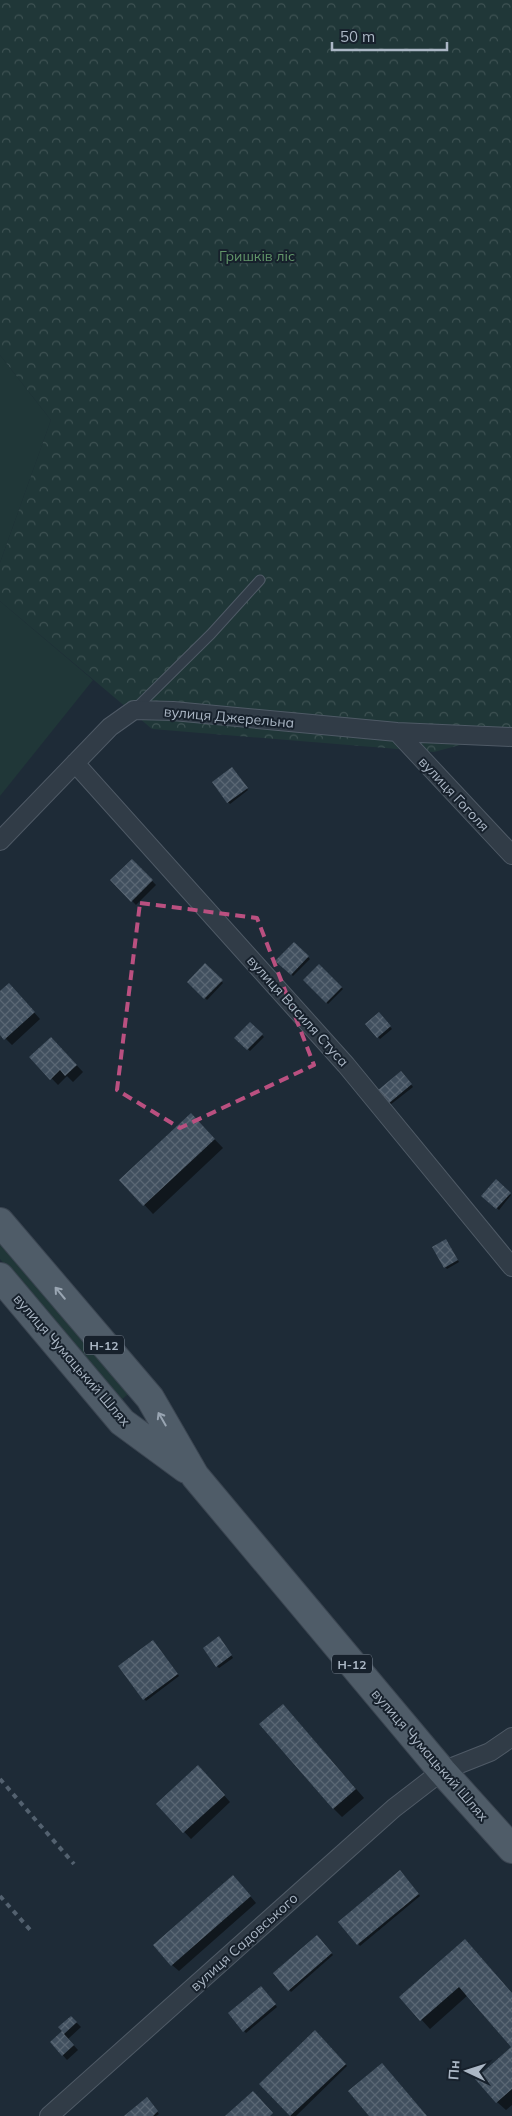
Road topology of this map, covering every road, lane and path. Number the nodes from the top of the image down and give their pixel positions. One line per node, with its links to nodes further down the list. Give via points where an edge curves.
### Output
1 (260, 580): 2 (lane)
2 (134, 710): 3 (street, вулиця Джерельна); 5 (street, via 110,727)
3 (397, 732): 4 (street, вулиця Джерельна); 7 (street, вулиця Гоголя)
4 (512, 737)
5 (75, 763): 6 (street); 9 (street, вулиця Василя Стуса, via 346,1065)
6 (0, 841)
7 (512, 855)
8 (0, 1222): 11 (main road, вулиця Чумацький Шлях / Н-12, one-way to 8, via 150,1398)
9 (512, 1267)
10 (0, 1277): 11 (main road, вулиця Чумацький Шлях / Н-12, via 122,1422)
11 (195, 1476): 13 (main road, вулиця Чумацький Шлях / Н-12)
12 (512, 1737): 13 (street, вулиця Садовського, via 490,1752)
13 (442, 1771): 14 (main road, вулиця Чумацький Шлях / Н-12); 15 (street, вулиця Садовського, via 394,1808)
14 (512, 1849)
15 (49, 2116)

